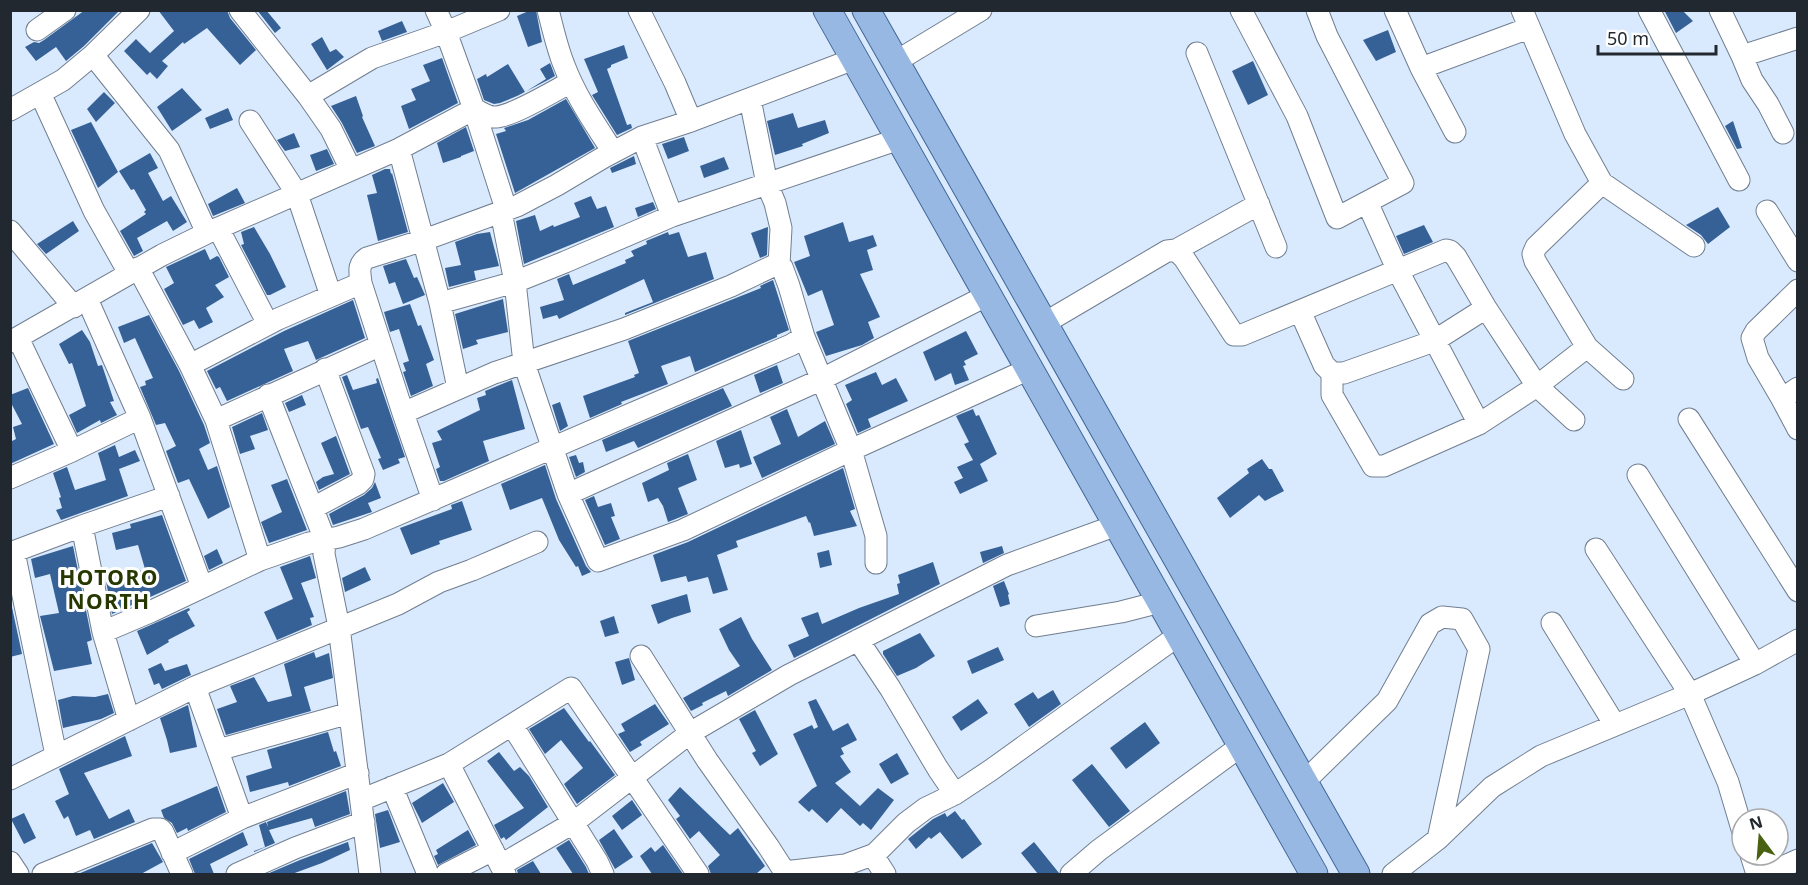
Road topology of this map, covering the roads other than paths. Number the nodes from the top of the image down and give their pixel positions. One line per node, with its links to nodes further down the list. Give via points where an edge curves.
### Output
1 (65, 10): 17 (street)
2 (139, 10): 21 (street)
3 (240, 10): 28 (street)
4 (436, 10): 18 (street)
5 (499, 10): 18 (street)
6 (548, 10): 26 (street)
7 (639, 10): 33 (street)
8 (827, 10): 23 (main road)
9 (866, 10): 24 (main road)
10 (981, 10): 24 (street)
11 (1241, 10): 45 (street, via 1297,116 1336,218)
12 (1317, 10): 45 (street, via 1403,183)
13 (1395, 10): 25 (street)
14 (1649, 10): 41 (street)
15 (1720, 10): 22 (street)
16 (1526, 19): 25 (street); 42 (street, via 1575,134)
17 (37, 30)
18 (446, 32): 28 (street, via 372,58); 31 (street)
19 (1797, 38): 22 (street)
20 (1197, 53): 46 (street)
21 (93, 55): 27 (street); 51 (street, via 169,150)
22 (1742, 56): 35 (street)
23 (855, 59): 29 (street); 37 (main road)
24 (895, 62): 70 (main road)
25 (1421, 69): 34 (street)
26 (571, 82): 31 (street, via 498,117); 39 (street)
27 (40, 93): 30 (street); 58 (street, via 94,211)
28 (308, 96): 40 (street, via 332,129)
29 (750, 99): 33 (street); 43 (street)
30 (10, 110)
31 (474, 110): 38 (street); 47 (street)
32 (250, 121): 44 (street)
33 (691, 121): 36 (street)
34 (1455, 132)
35 (1783, 133)
36 (642, 137): 39 (street); 49 (street)
37 (899, 139): 43 (street); 63 (main road)
38 (399, 149): 40 (street); 52 (street)
39 (613, 152): 47 (street)
40 (351, 170): 44 (street)
41 (1739, 180)
42 (1602, 183): 53 (street); 75 (street, via 1533,254)
43 (768, 184): 49 (street); 57 (street, via 782,228)
44 (297, 194): 51 (street); 64 (street)
45 (1367, 202): 59 (street)
46 (1259, 204): 54 (street); 55 (street)
47 (503, 211): 52 (street); 60 (street)
48 (1767, 211): 56 (street)
49 (672, 216): 60 (street)
50 (10, 231): 65 (street)
51 (213, 231): 58 (street); 69 (street)
52 (424, 240): 61 (street, via 367,258 359,267); 66 (street)
53 (1694, 246)
54 (1276, 247)
55 (1176, 250): 68 (street, via 1234,335); 70 (street, via 1160,254)
56 (1797, 261)
57 (778, 265): 71 (street, via 789,286); 76 (street, via 624,329)
58 (134, 270): 65 (street); 77 (street)
59 (1398, 271): 67 (street, via 1450,251); 68 (street); 73 (street)
60 (515, 282): 66 (street); 76 (street)
61 (361, 283): 64 (street); 74 (street)
62 (1797, 290): 85 (street, via 1752,338 1758,358)
63 (988, 295): 79 (main road); 81 (street)
64 (331, 296): 69 (street)
65 (80, 303): 72 (street); 88 (street)
66 (440, 303): 84 (street)
67 (1486, 308): 73 (street); 83 (street)
68 (1300, 311): 80 (street, via 1324,366)
69 (268, 324): 77 (street)
70 (1043, 324): 137 (main road)
71 (804, 337): 81 (street); 94 (street)
72 (14, 340): 96 (street)
73 (1434, 341): 80 (street, via 1344,373); 92 (street)
74 (381, 345): 78 (street); 87 (street)
75 (1587, 347): 82 (street); 83 (street)
76 (524, 363): 84 (street); 94 (street)
77 (190, 365): 90 (street)
78 (326, 369): 86 (street); 102 (street, via 364,474 358,484)
79 (1029, 369): 95 (street); 103 (main road)
80 (1332, 373): 92 (street, via 1332,395 1373,466 1384,466)
81 (820, 379): 95 (street); 99 (street)
82 (1623, 379)
83 (1537, 386): 91 (street); 92 (street)
84 (458, 388): 87 (street)
85 (1790, 393): 93 (street)
86 (268, 395): 90 (street); 102 (street)
87 (403, 413): 101 (street)
88 (141, 418): 96 (street); 100 (street)
89 (1689, 419): 112 (street)
90 (216, 420): 109 (street)
91 (1574, 420)
92 (1479, 424)
93 (1797, 429)
94 (552, 448): 99 (street); 101 (street)
95 (851, 450): 99 (street, via 683,530 598,561); 110 (street, via 876,536)
96 (72, 451): 98 (street)
97 (1638, 475): 122 (street)
98 (10, 478)
99 (568, 494)
100 (169, 496): 104 (street); 111 (street)
101 (433, 500): 105 (street, via 364,529)
102 (313, 508): 105 (street)
103 (1117, 525): 113 (main road); 119 (street, via 1007,565)
104 (82, 526): 108 (street); 117 (street)
105 (325, 540): 109 (street); 116 (street, via 324,554)
106 (537, 542): 116 (street)
107 (1596, 549): 124 (street)
108 (12, 553): 132 (street)
109 (260, 560): 111 (street)
110 (876, 563)
111 (202, 587): 117 (street)
112 (1797, 591)
113 (1160, 602): 115 (street); 118 (main road)
114 (1552, 623): 128 (street)
115 (1036, 626)
116 (339, 627): 123 (street); 125 (street)
117 (103, 632): 126 (street)
118 (1179, 634): 130 (main road); 139 (street)
119 (858, 640): 129 (street); 139 (street)
120 (1797, 640): 122 (street)
121 (641, 656): 129 (street)
122 (1755, 664): 124 (street)
123 (195, 687): 126 (street); 131 (street)
124 (1690, 694): 128 (street); 141 (street)
125 (350, 713): 131 (street); 134 (street)
126 (129, 720): 132 (street)
127 (512, 725): 133 (street); 135 (street, via 571,687); 144 (street)
128 (1615, 725): 145 (street, via 1541,756 1502,780)
129 (690, 733): 135 (street); 151 (street)
130 (1241, 746): 162 (street); 163 (main road)
131 (218, 750): 142 (street)
132 (56, 755): 136 (street)
133 (449, 764): 138 (street); 150 (street)
134 (358, 773): 140 (street); 142 (street)
135 (632, 778): 144 (street); 160 (street)
136 (10, 779)
137 (1304, 782): 145 (street, via 1387,701 1430,624 1442,617 1462,618 1479,649); 164 (main road)
138 (392, 787): 140 (street); 157 (street)
139 (955, 794): 147 (street, via 926,808)
140 (361, 800): 143 (street)
141 (1735, 807)
142 (242, 818): 146 (street)
143 (364, 822): 155 (street); 156 (street)
144 (573, 823): 150 (street); 159 (street)
145 (1438, 839): 165 (street)
146 (172, 853): 153 (street, via 163,832 153,829); 154 (street)
147 (875, 854): 151 (street, via 844,865); 161 (street)
148 (1797, 860): 166 (street)
149 (10, 862): 152 (street)
150 (500, 863): 158 (street)
151 (785, 873)
152 (18, 874)
153 (43, 874)
154 (182, 874)
155 (237, 874)
156 (370, 874)
157 (428, 874)
158 (446, 874)
159 (603, 874)
160 (698, 874)
161 (885, 874)
162 (1071, 874)
163 (1314, 874)
164 (1356, 874)
165 (1393, 874)
166 (1767, 874)

